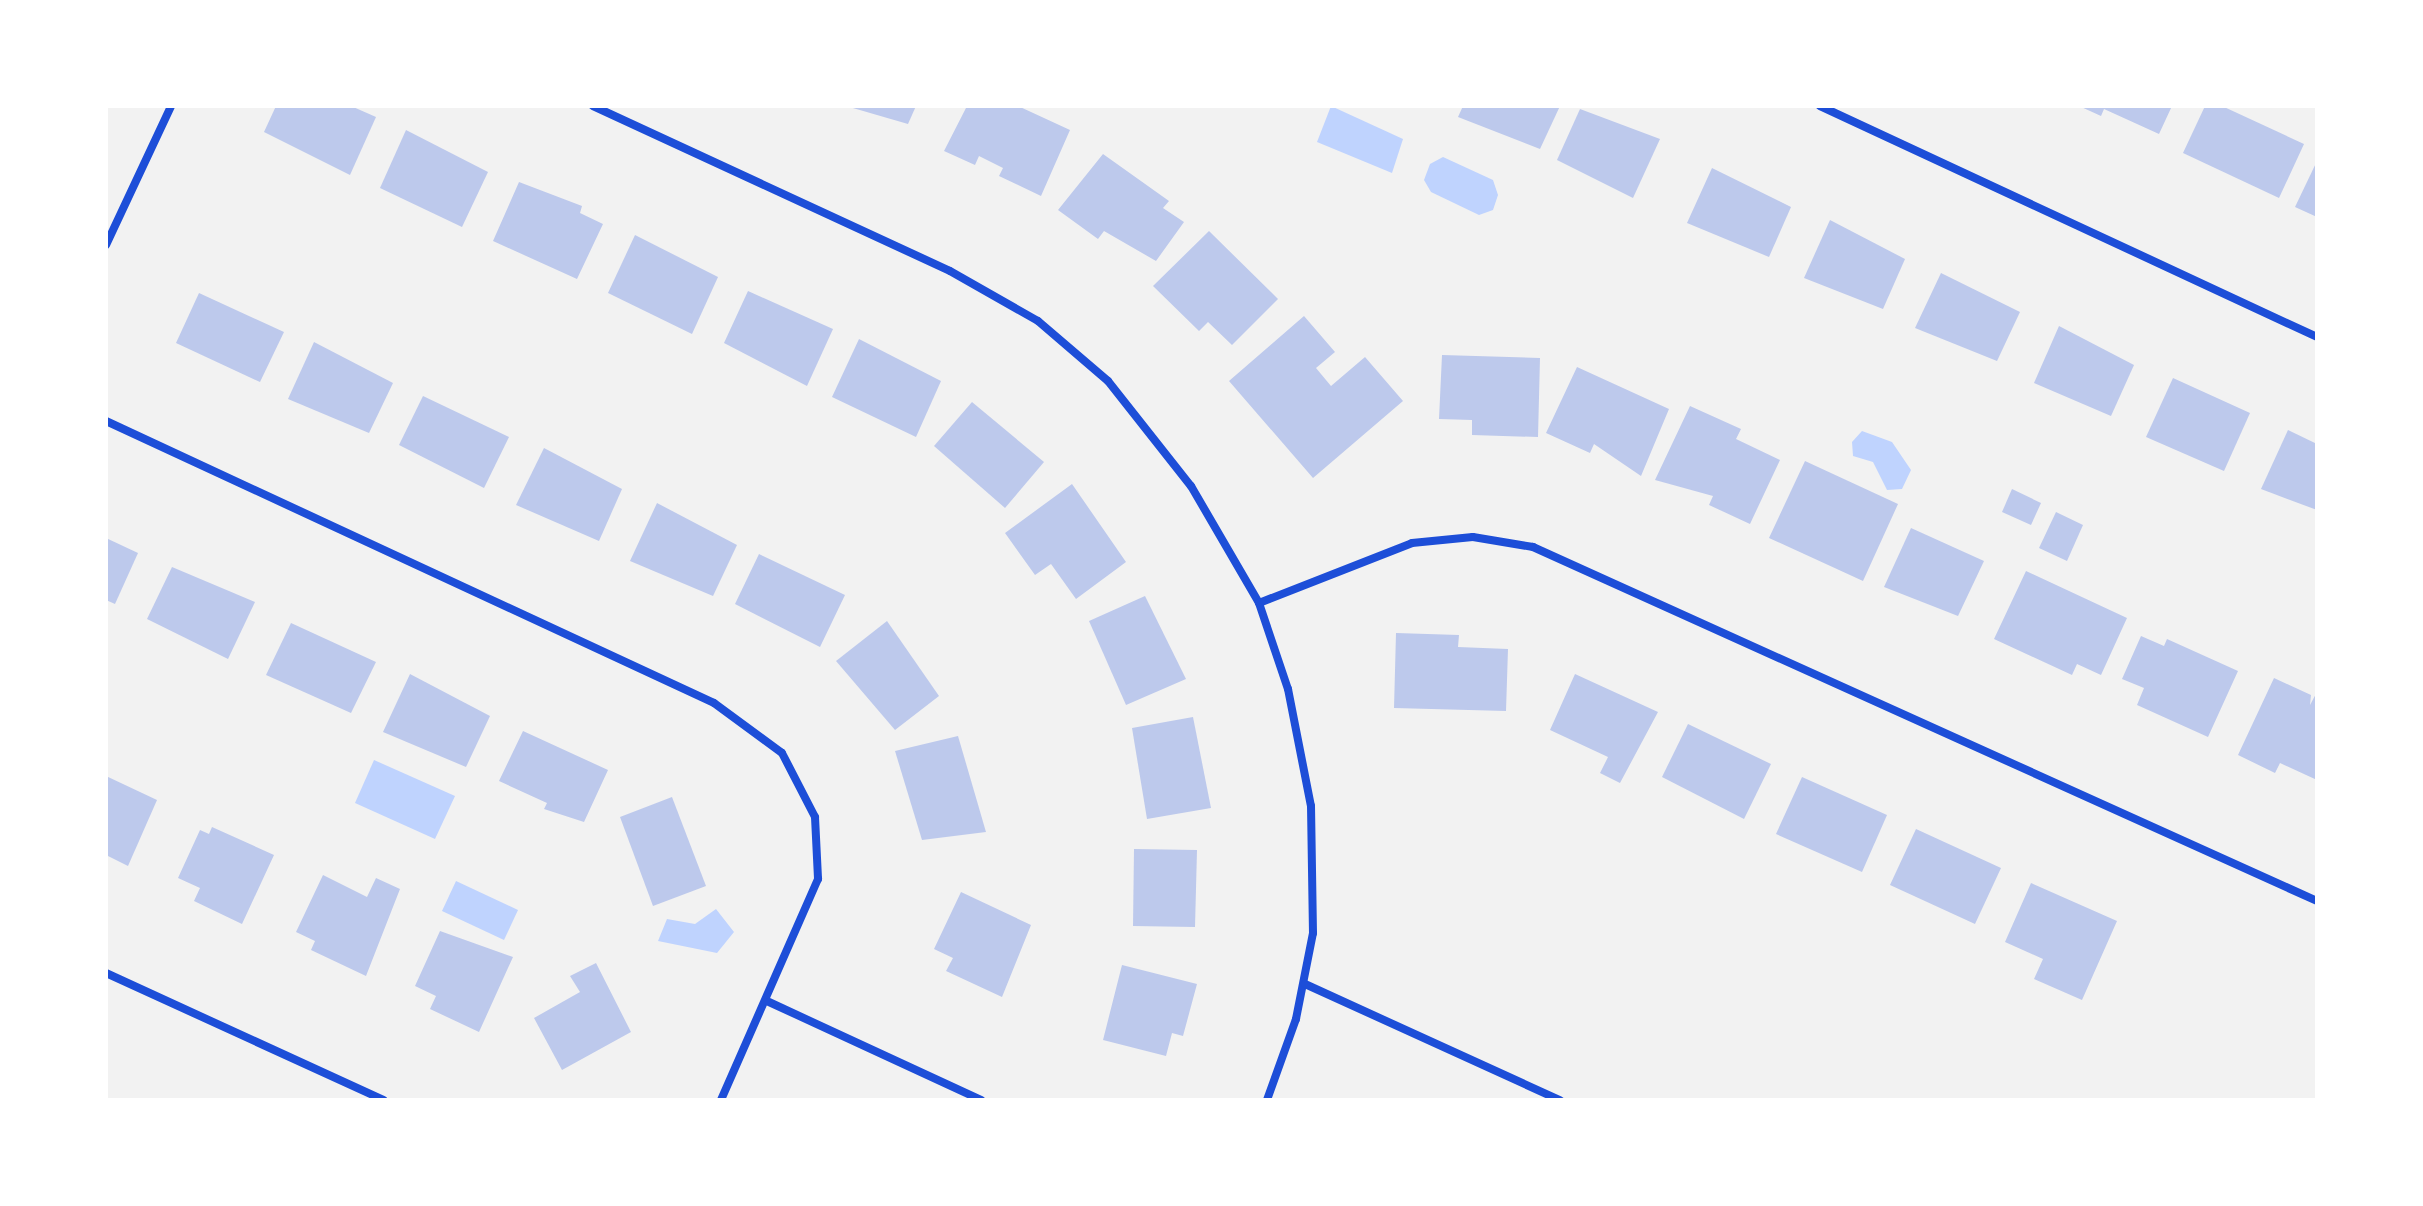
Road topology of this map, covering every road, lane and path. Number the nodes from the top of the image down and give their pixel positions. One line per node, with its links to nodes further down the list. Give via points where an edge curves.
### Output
1 (171, 106): 4 (street)
2 (593, 106): 7 (street, via 950,271 1038,321 1108,381 1162,443)
3 (1820, 106): 5 (street)
4 (106, 245)
5 (2317, 337)
6 (106, 421): 11 (street, via 714,703 765,735 808,796 819,854 814,899)
7 (1259, 603): 8 (street, via 1412,543 1473,537 1533,547); 10 (street, via 1288,689 1311,806 1315,901)
8 (2317, 901)
9 (106, 973): 12 (street)
10 (1305, 984): 15 (street); 16 (street)
11 (769, 1002): 13 (street); 14 (street)
12 (383, 1100)
13 (721, 1100)
14 (981, 1100)
15 (1267, 1100)
16 (1560, 1100)

